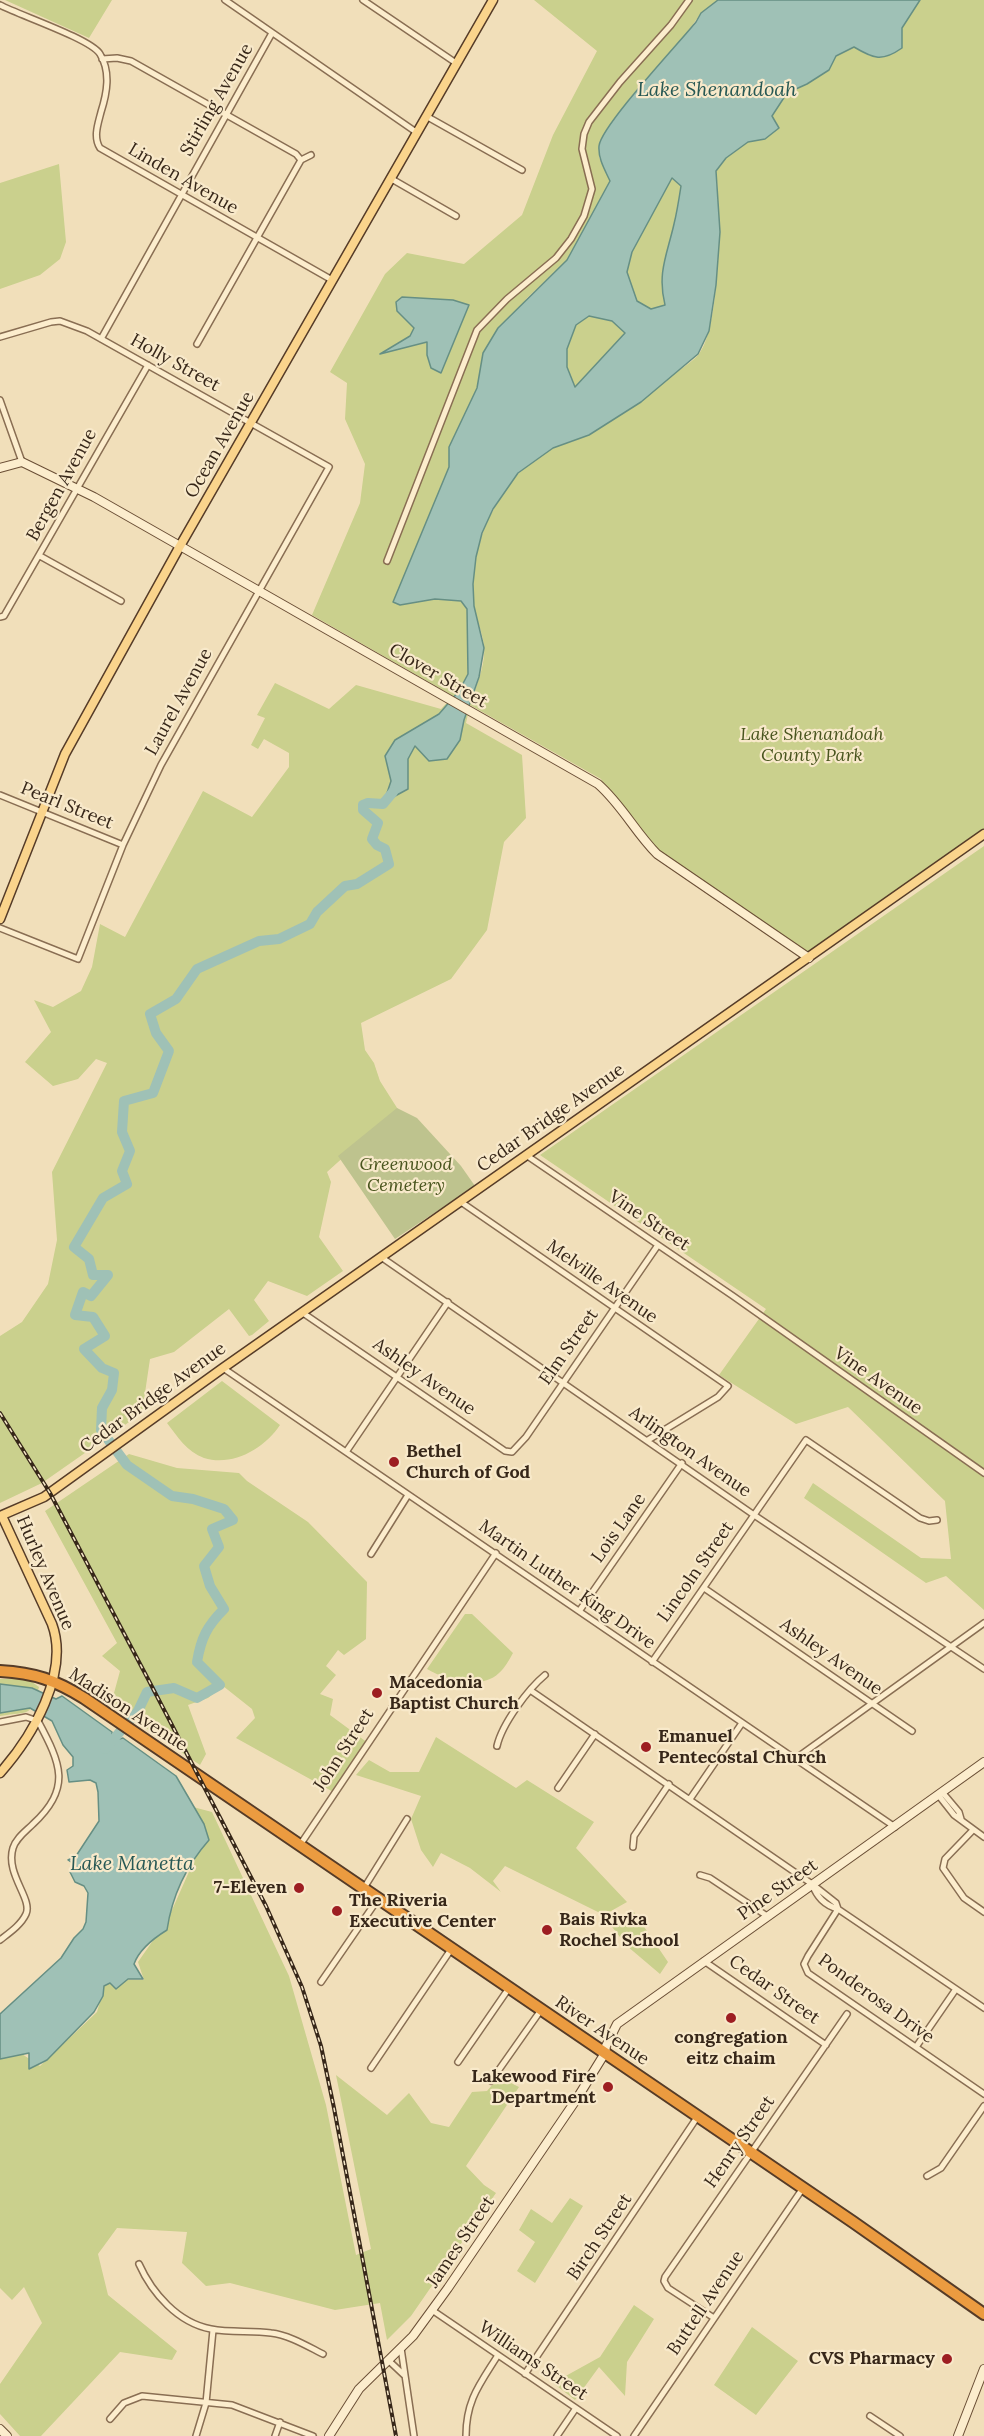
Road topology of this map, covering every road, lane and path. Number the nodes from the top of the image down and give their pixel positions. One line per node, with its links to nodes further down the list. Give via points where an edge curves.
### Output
1 (225, 0): 6 (street)
2 (363, 0): 8 (street)
3 (493, 0): 8 (main road, Ocean Avenue)
4 (689, 0): 32 (street, via 589,122 582,149 592,189 584,216 571,239 556,258 477,330)
5 (0, 5): 7 (street, via 86,43)
6 (272, 33): 9 (street, Stirling Avenue); 11 (street)
7 (102, 59): 9 (street, via 131,61); 16 (street, Linden Avenue, via 108,77 97,143 108,154)
8 (456, 63): 10 (main road, Ocean Avenue)
9 (226, 115): 13 (street); 16 (street, Stirling Avenue)
10 (426, 116): 11 (main road, Ocean Avenue); 14 (street)
11 (416, 132): 15 (main road, Ocean Avenue)
12 (311, 155): 13 (street)
13 (301, 160): 18 (street)
14 (522, 170)
15 (390, 178): 17 (street); 19 (main road, Ocean Avenue)
16 (180, 195): 18 (street, Linden Avenue); 21 (street, Stirling Avenue)
17 (456, 216)
18 (256, 238): 19 (street, Linden Avenue); 22 (street)
19 (332, 280): 25 (main road, Ocean Avenue)
20 (0, 337): 21 (street, Holly Street, via 64,322)
21 (101, 339): 23 (street, Holly Street)
22 (197, 344)
23 (148, 365): 25 (street, Holly Street); 29 (street, Bergen Avenue)
24 (0, 400): 26 (street)
25 (251, 423): 28 (street, Holly Street, via 329,467); 30 (main road, Ocean Avenue)
26 (22, 462): 27 (street); 29 (street, Clover Street)
27 (0, 468)
28 (328, 470): 33 (street, Laurel Avenue)
29 (77, 488): 30 (street, Clover Street); 31 (street, Bergen Avenue)
30 (180, 546): 33 (street, Clover Street); 37 (main road, Ocean Avenue, via 65,754)
31 (40, 556): 34 (street); 35 (street, Bergen Avenue)
32 (387, 561)
33 (258, 590): 39 (street, Laurel Avenue, via 161,765); 42 (street, Clover Street, via 598,784 657,854)
34 (121, 601)
35 (0, 617)
36 (0, 795): 37 (street, Pearl Street)
37 (41, 812): 39 (street, Pearl Street); 40 (main road, Ocean Avenue)
38 (984, 834): 42 (main road, Cedar Bridge Avenue)
39 (123, 845): 41 (street, Laurel Avenue, via 78,959)
40 (0, 919)
41 (0, 928)
42 (809, 958): 43 (main road, Cedar Bridge Avenue)
43 (526, 1155): 44 (main road, Cedar Bridge Avenue); 45 (street, Vine Street)
44 (460, 1202): 46 (main road, Cedar Bridge Avenue); 48 (street, Melville Avenue)
45 (658, 1245): 48 (street, Elm Street); 49 (street, Vine Street)
46 (381, 1257): 47 (street, Arlington Avenue); 50 (main road, Cedar Bridge Avenue)
47 (448, 1302): 52 (street); 53 (street, Arlington Avenue)
48 (614, 1308): 53 (street, Elm Street); 55 (street, Melville Avenue, via 728,1386 718,1397)
49 (756, 1312): 58 (street, Vine Avenue)
50 (303, 1313): 51 (main road, Cedar Bridge Avenue); 52 (street, Ashley Avenue)
51 (223, 1368): 56 (street, Martin Luther King Drive); 61 (main road, Cedar Bridge Avenue, via 50,1493)
52 (398, 1376): 54 (street, Ashley Avenue, via 505,1451 512,1452); 56 (street)
53 (563, 1382): 54 (street, Elm Street); 55 (street, Arlington Avenue)
54 (526, 1437)
55 (648, 1440): 57 (street, Arlington Avenue)
56 (346, 1452): 59 (street, Martin Luther King Drive)
57 (682, 1463): 60 (street, Arlington Avenue); 66 (street, Lois Lane)
58 (984, 1473)
59 (408, 1495): 63 (street, Martin Luther King Drive); 64 (street)
60 (754, 1515): 62 (street, Lincoln Street, via 806,1440 920,1518); 65 (street, Lincoln Street); 68 (street, Arlington Avenue)
61 (1, 1516): 73 (main road, Hurley Avenue, via 57,1637)
62 (937, 1520)
63 (496, 1553): 66 (street, Martin Luther King Drive); 94 (street, John Street)
64 (371, 1554)
65 (704, 1588): 69 (street, Lincoln Street); 75 (street, Ashley Avenue)
66 (580, 1611): 69 (street, Martin Luther King Drive)
67 (984, 1623): 68 (street)
68 (951, 1647): 70 (street, Arlington Avenue); 75 (street)
69 (652, 1662): 78 (street, Martin Luther King Drive)
70 (984, 1669)
71 (0, 1671): 73 (highway, Madison Avenue)
72 (544, 1675): 74 (street)
73 (52, 1681): 76 (main road, Hurley Avenue); 85 (highway, Madison Avenue)
74 (530, 1690): 80 (street); 81 (street)
75 (872, 1704): 79 (street, Ashley Avenue); 82 (street)
76 (38, 1720): 77 (street, via 26,1717); 84 (main road, Hurley Avenue); 103 (street, via 56,1761 60,1788 50,1808 13,1847 15,1880 28,1908 25,1917)
77 (0, 1722)
78 (742, 1723): 82 (street, Martin Luther King Drive); 89 (street)
79 (912, 1731)
80 (595, 1734): 86 (street); 87 (street)
81 (497, 1746)
82 (795, 1759): 91 (street, Martin Luther King Drive)
83 (984, 1762): 88 (street, Pine Street)
84 (0, 1773)
85 (200, 1777): 94 (highway, River Avenue)
86 (669, 1784): 89 (street); 95 (street, via 633,1836)
87 (558, 1788)
88 (941, 1794): 91 (street, Pine Street); 92 (street, via 954,1815)
89 (690, 1798): 97 (street)
90 (407, 1819): 98 (street)
91 (895, 1827): 97 (street, Pine Street)
92 (974, 1830): 93 (street); 101 (street, via 945,1859 943,1868 964,1898)
93 (984, 1837)
94 (300, 1845): 98 (highway, River Avenue)
95 (633, 1847)
96 (700, 1875): 102 (street)
97 (812, 1884): 100 (street); 102 (street, Pine Street)
98 (364, 1888): 99 (highway, River Avenue)
99 (378, 1898): 104 (highway, River Avenue); 106 (street)
100 (838, 1909): 108 (street); 113 (street, Ponderosa Drive, via 808,1956 805,1968)
101 (983, 1909)
102 (767, 1916): 105 (street, Pine Street)
103 (0, 1940)
104 (452, 1948): 107 (highway, River Avenue); 116 (street)
105 (704, 1960): 112 (street, Cedar Street); 114 (street, Pine Street, via 617,2024)
106 (321, 1982)
107 (510, 1988): 110 (highway, River Avenue); 115 (street)
108 (956, 1989): 109 (street); 113 (street)
109 (984, 2008)
110 (541, 2010): 114 (highway, River Avenue); 117 (street)
111 (847, 2014): 112 (street, Henry Street)
112 (826, 2045): 121 (street, Henry Street)
113 (916, 2047): 118 (street, Ponderosa Drive)
114 (605, 2054): 120 (highway, River Avenue); 125 (street, James Street)
115 (458, 2062)
116 (371, 2068)
117 (491, 2081)
118 (984, 2094)
119 (984, 2106): 122 (street, via 941,2168)
120 (698, 2116): 121 (highway, River Avenue); 134 (street, Birch Street)
121 (751, 2153): 123 (highway, River Avenue); 127 (street, Henry Street, via 664,2281 668,2288)
122 (927, 2176)
123 (803, 2188): 126 (highway, River Avenue); 127 (street, Buttell Avenue)
124 (139, 2264): 128 (street, via 150,2286 175,2311 195,2325)
125 (432, 2310): 129 (street, James Street); 131 (street, Williams Street)
126 (984, 2314)
127 (714, 2318): 151 (street, Buttell Avenue)
128 (213, 2330): 130 (street, via 272,2333); 136 (street)
129 (401, 2348): 132 (street, James Street); 135 (street)
130 (323, 2354)
131 (498, 2355): 134 (street, Williams Street); 148 (street, via 468,2407)
132 (388, 2360): 135 (street); 146 (street, James Street, via 358,2389)
133 (984, 2369): 153 (street)
134 (525, 2374): 137 (street, Williams Street)
135 (404, 2375): 147 (street)
136 (206, 2403): 139 (street, via 142,2396 124,2403); 140 (street, via 239,2407); 143 (street)
137 (576, 2408): 149 (street); 150 (street, Williams Street)
138 (870, 2416): 152 (street)
139 (110, 2419)
140 (280, 2422): 144 (street); 145 (street)
141 (0, 2429): 142 (street)
142 (7, 2436)
143 (196, 2436)
144 (275, 2436)
145 (313, 2436)
146 (329, 2436)
147 (414, 2436)
148 (466, 2436)
149 (557, 2436)
150 (617, 2436)
151 (634, 2436)
152 (900, 2436)
153 (958, 2436)

